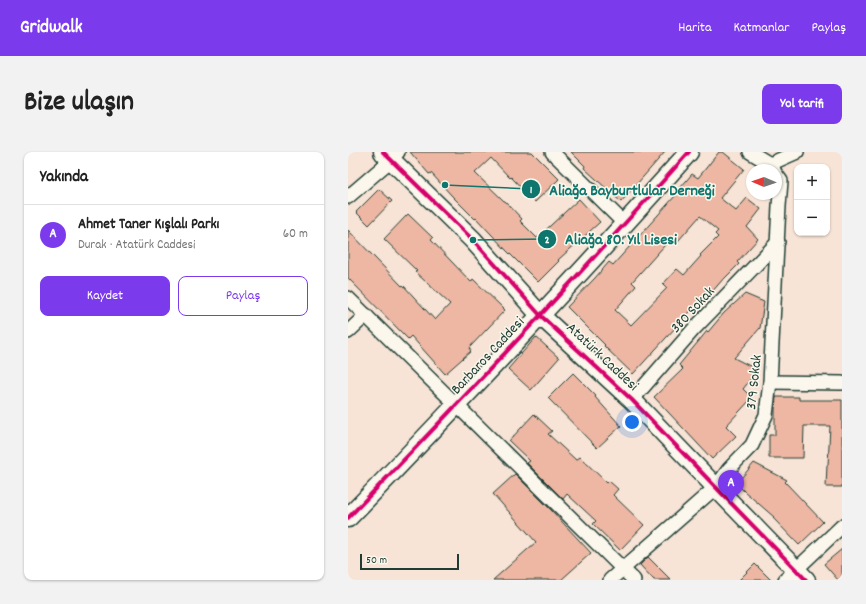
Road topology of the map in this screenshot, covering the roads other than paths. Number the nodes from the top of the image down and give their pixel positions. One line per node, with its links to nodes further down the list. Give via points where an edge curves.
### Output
1 (552, 152): 10 (street)
2 (689, 152): 10 (street, Barbaros Caddesi)
3 (750, 152): 6 (street)
4 (797, 152): 7 (street)
5 (390, 155): 8 (street); 13 (street, Atatürk Caddesi, via 473,240)
6 (766, 164)
7 (780, 164)
8 (348, 197)
9 (779, 200): 11 (street, 379 Sokak)
10 (625, 224): 13 (street, Barbaros Caddesi)
11 (778, 242): 16 (street, 379 Sokak); 18 (street, 380 Sokak, via 693,330)
12 (348, 298): 14 (street)
13 (540, 315): 18 (street, Atatürk Caddesi); 19 (street, Barbaros Caddesi)
14 (366, 316): 15 (street); 19 (street)
15 (348, 332)
16 (770, 382): 17 (street); 20 (street, 379 Sokak, via 766,416 752,445)
17 (842, 383)
18 (632, 400): 20 (street, Atatürk Caddesi)
19 (456, 406): 21 (street, Barbaros Caddesi); 23 (street)
20 (716, 487): 23 (street, 379 Sokak); 24 (street, Atatürk Caddesi)
21 (348, 518)
22 (842, 526): 24 (street)
23 (622, 569): 25 (street, 379 Sokak); 26 (street)
24 (796, 577)
25 (610, 580)
26 (634, 580)

